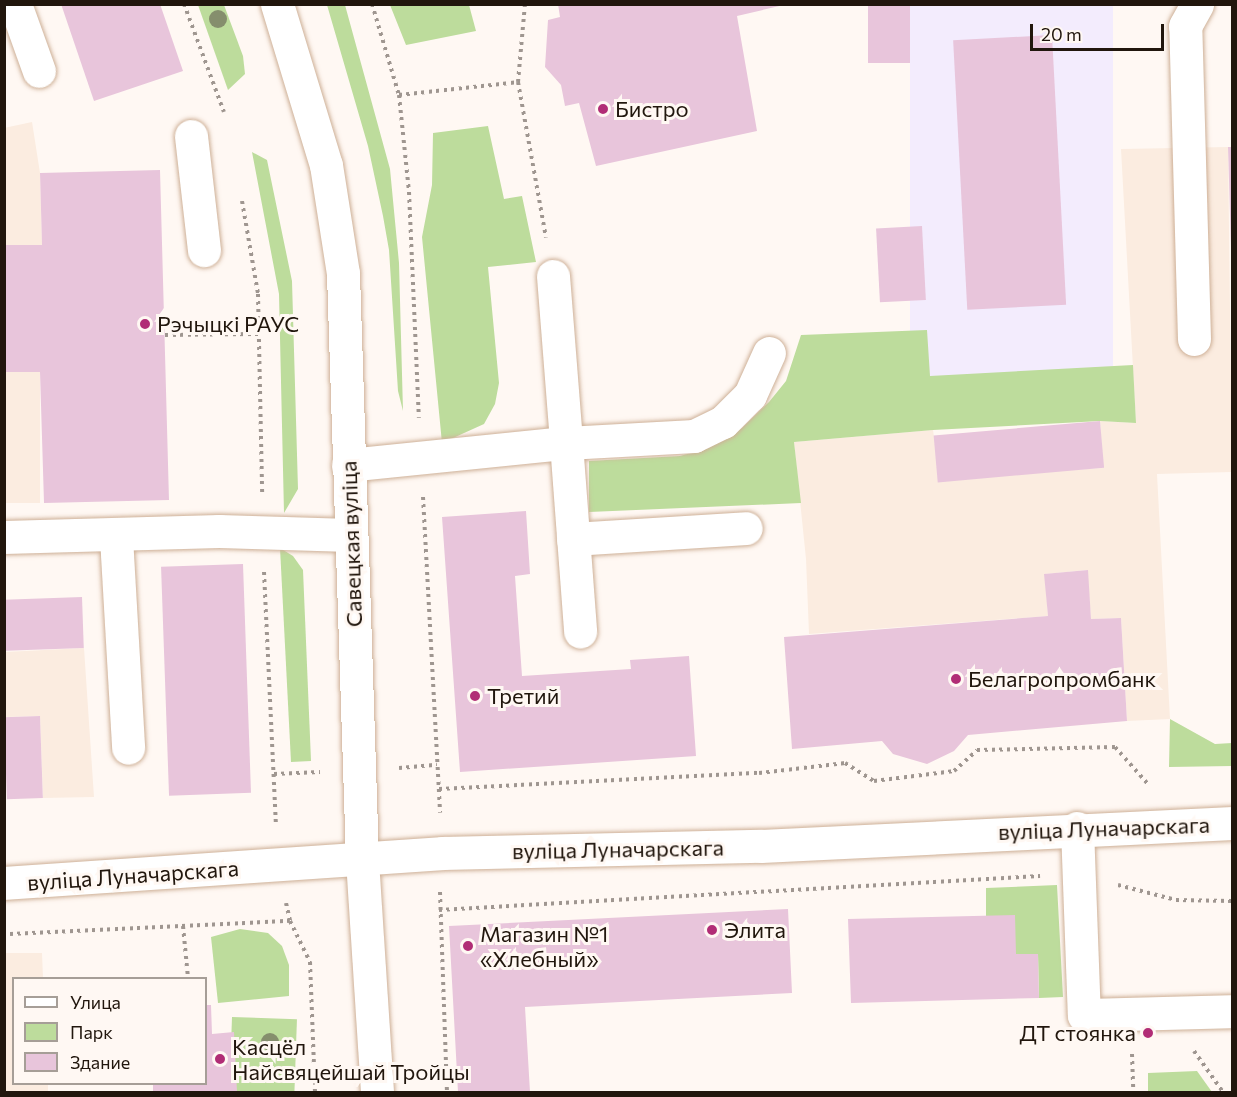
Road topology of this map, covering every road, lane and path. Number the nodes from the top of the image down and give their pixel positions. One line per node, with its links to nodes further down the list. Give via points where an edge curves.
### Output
1 (15, 4): 5 (street)
2 (277, 4): 16 (street, Савецкая вуліца, via 326,165 342,263)
3 (525, 4): 6 (path)
4 (1197, 4): 13 (street, via 1185,26)
5 (39, 71)
6 (518, 82): 7 (path); 10 (path)
7 (399, 95)
8 (191, 136): 9 (street)
9 (204, 250)
10 (553, 276): 15 (street)
11 (259, 334): 12 (path)
12 (165, 335)
13 (1194, 339)
14 (769, 354): 15 (street, via 750,395 723,422 694,436)
15 (566, 443): 16 (street); 21 (street)
16 (348, 465): 18 (street, Савецкая вуліца)
17 (746, 528): 21 (street)
18 (350, 535): 20 (street, via 219,531); 28 (street, Савецкая вуліца)
19 (4, 537): 20 (street)
20 (116, 537): 23 (street)
21 (573, 539): 22 (street)
22 (580, 630)
23 (128, 748)
24 (1157, 784): 25 (path, via 1146,784 1115,747 977,750 954,771 874,781 845,763 759,773)
25 (439, 789)
26 (1233, 823): 27 (street, вуліца Луначарскага)
27 (1077, 828): 28 (street, вуліца Луначарскага, via 761,846 442,853); 29 (street)
28 (362, 860): 30 (street, вуліца Луначарскага); 37 (street, Савецкая вуліца)
29 (1079, 874): 31 (path, via 1176,900); 36 (street, via 1084,1015); 38 (path, via 439,910)
30 (4, 883)
31 (1233, 901)
32 (290, 921): 33 (path)
33 (183, 926): 34 (path); 35 (path)
34 (10, 934)
35 (188, 977)
36 (1233, 1011)
37 (377, 1092)
38 (447, 1092)

